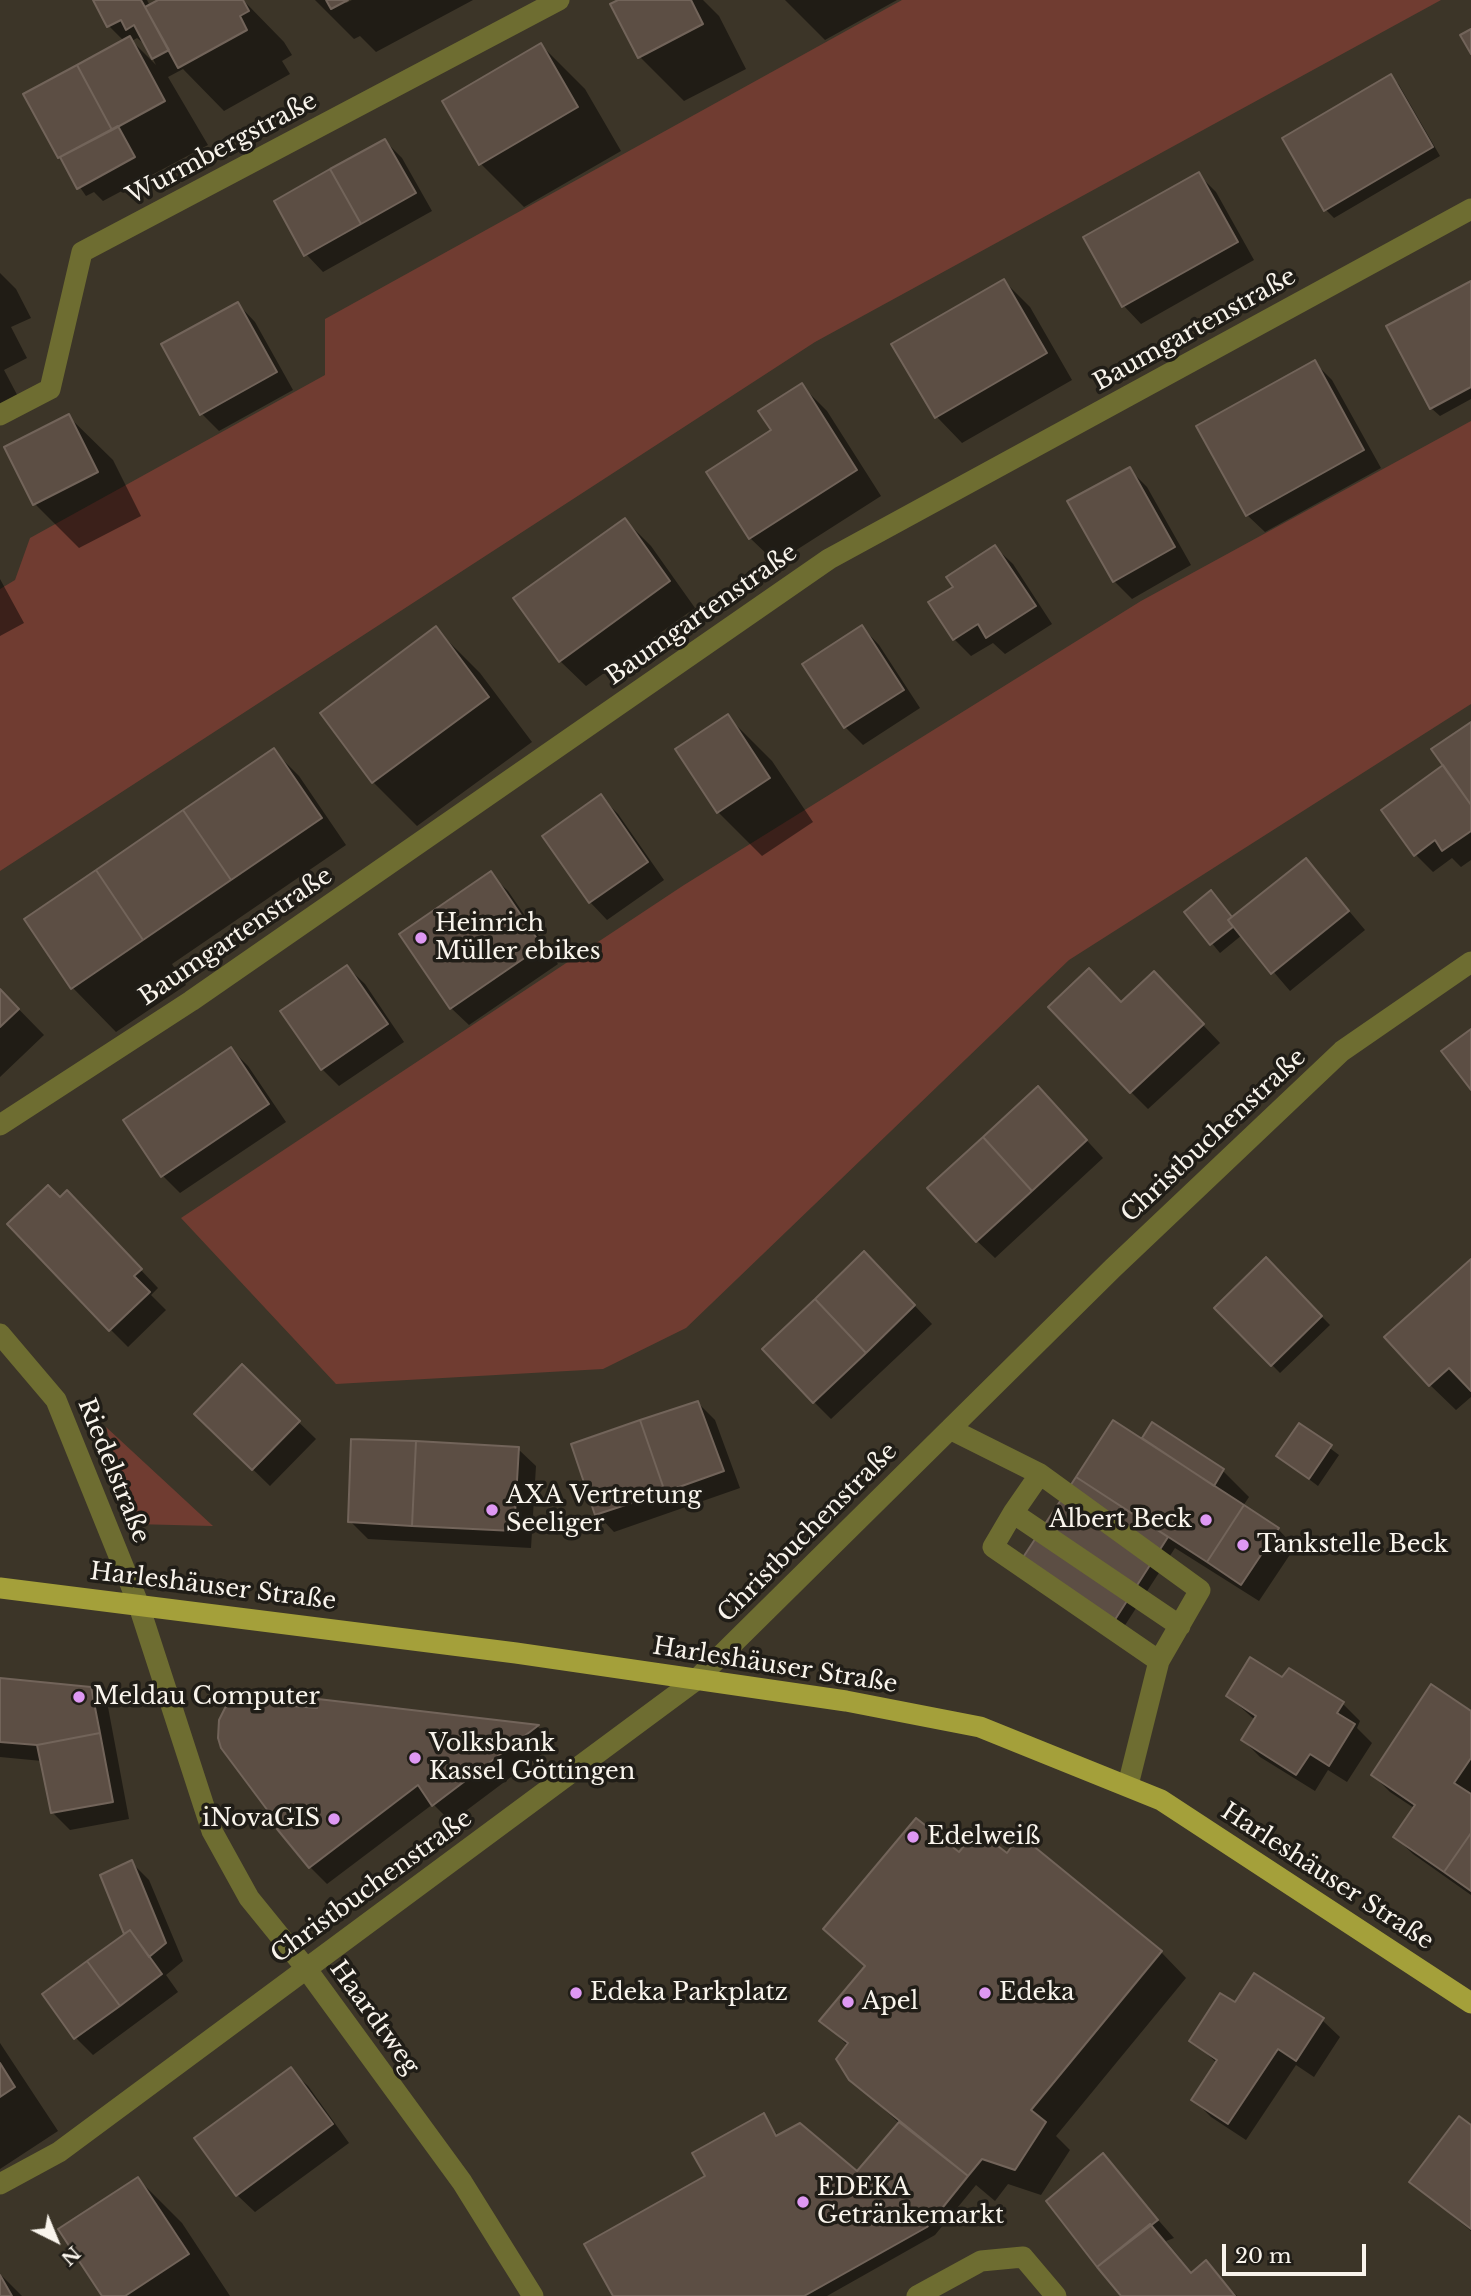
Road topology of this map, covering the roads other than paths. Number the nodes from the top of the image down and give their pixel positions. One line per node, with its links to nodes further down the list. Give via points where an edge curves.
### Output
1 (559, 0): 3 (street, Wurmbergstraße, via 82,252 50,389)
2 (1471, 209): 5 (street, Baumgartenstraße, via 830,559 191,1001)
3 (0, 415)
4 (1471, 962): 7 (street, Christbuchenstraße, via 1342,1051)
5 (0, 1125)
6 (0, 1334): 11 (street, Riedelstraße, via 56,1400)
7 (950, 1429): 8 (street); 14 (street, Christbuchenstraße)
8 (1040, 1474): 9 (street); 12 (street, via 1200,1590)
9 (1013, 1514): 12 (street); 13 (street, via 993,1547)
10 (0, 1588): 11 (main road, Harleshäuser Straße)
11 (138, 1603): 14 (main road, Harleshäuser Straße); 16 (street, Haardtweg, via 212,1831 249,1898)
12 (1180, 1626): 13 (street)
13 (1159, 1661): 15 (street)
14 (696, 1681): 15 (main road, Harleshäuser Straße, via 846,1701 980,1727); 16 (street, Christbuchenstraße)
15 (1128, 1785): 17 (main road, Harleshäuser Straße, via 1161,1800)
16 (305, 1967): 18 (street, Christbuchenstraße, via 59,2152); 19 (street, Haardtweg, via 462,2182)
17 (1471, 2003)
18 (0, 2184)
19 (533, 2296)
20 (917, 2296): 21 (street, via 981,2261 1023,2257)
21 (1056, 2296)

